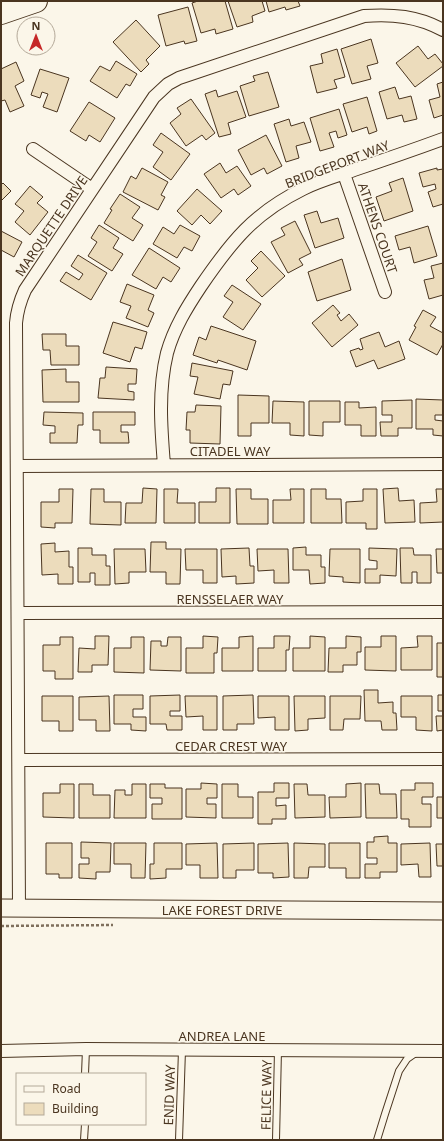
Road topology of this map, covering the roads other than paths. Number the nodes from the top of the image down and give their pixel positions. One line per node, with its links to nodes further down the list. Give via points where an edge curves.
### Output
1 (36, 1): 2 (highway)
2 (1, 13)
3 (443, 29): 7 (street, MARQUETTE DRIVE, via 405,16 364,16 179,78 168,84 154,98)
4 (443, 139): 6 (street, BRIDGEPORT WAY)
5 (33, 149): 7 (street)
6 (344, 174): 8 (street, ATHENS COURT); 10 (street, BRIDGEPORT WAY, via 304,189 261,215 239,234 220,257 184,312 174,332 163,375 161,430)
7 (92, 189): 11 (street, MARQUETTE DRIVE, via 20,299 16,323)
8 (385, 292)
9 (443, 464): 10 (street, CITADEL WAY)
10 (164, 465): 11 (street, CITADEL WAY)
11 (17, 466): 13 (street, MARQUETTE DRIVE)
12 (443, 612): 13 (street, RENSSELAER WAY)
13 (18, 614): 15 (street, MARQUETTE DRIVE)
14 (443, 759): 15 (street, CEDAR CREST WAY)
15 (19, 760): 17 (street, MARQUETTE DRIVE)
16 (1, 908): 17 (street, LAKE FOREST DRIVE)
17 (19, 908): 18 (street, LAKE FOREST DRIVE)
18 (443, 911)
19 (86, 1049): 20 (street, ANDREA LANE); 22 (street, ANDREA LANE); 25 (lane)
20 (182, 1050): 21 (street, ANDREA LANE); 28 (lane, ENID WAY)
21 (278, 1050): 23 (street, ANDREA LANE); 29 (lane, FELICE WAY)
22 (1, 1051)
23 (419, 1051): 24 (street, ANDREA LANE); 30 (lane, via 407,1059 399,1071)
24 (443, 1051)
25 (85, 1073)
26 (85, 1125): 27 (lane)
27 (84, 1140)
28 (179, 1140)
29 (276, 1140)
30 (378, 1140)

